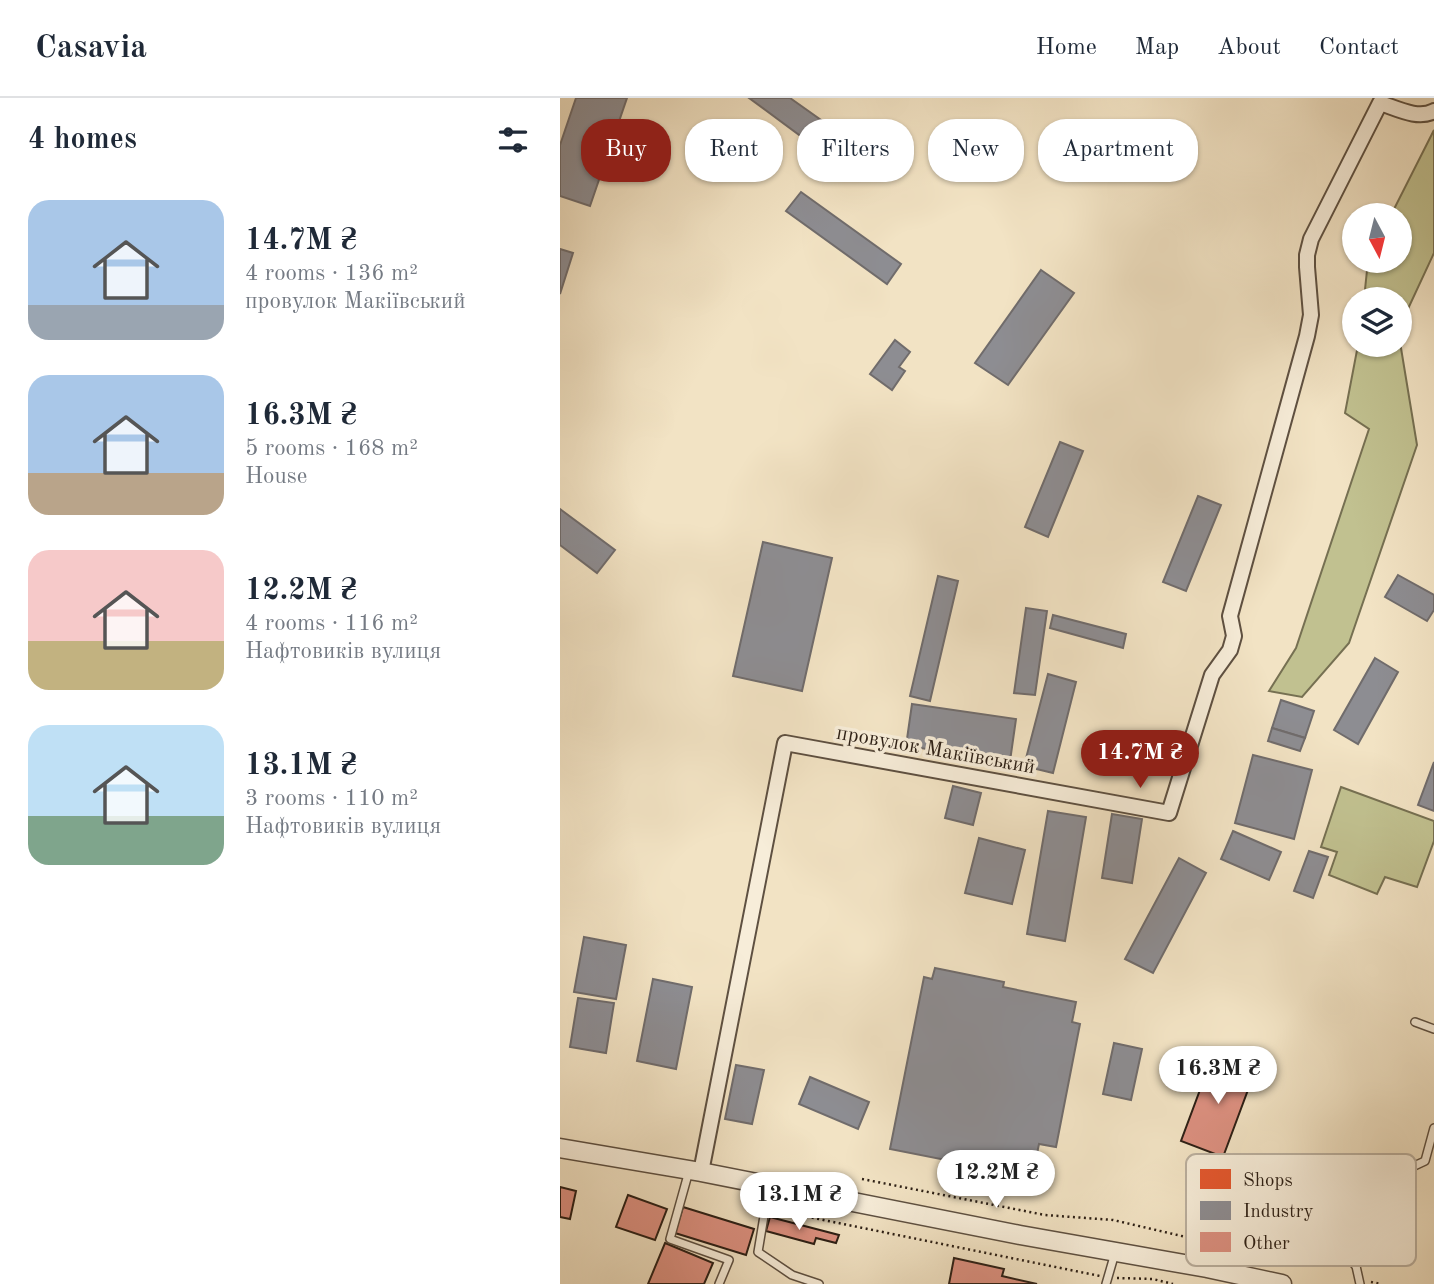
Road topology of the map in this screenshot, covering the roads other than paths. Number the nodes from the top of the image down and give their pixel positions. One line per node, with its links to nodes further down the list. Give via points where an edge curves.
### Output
1 (1434, 111): 7 (street, провулок Макіївський, via 1418,115 1380,103 1311,239 1307,336 1230,616 1234,636 1230,650 1212,674 1169,813 785,743)
2 (1415, 1023): 3 (lane)
3 (1434, 1029)
4 (1434, 1128): 6 (lane, via 1424,1161)
5 (560, 1148): 7 (street)
6 (1416, 1165)
7 (695, 1171): 8 (street); 17 (lane, via 670,1239 729,1260)
8 (770, 1185): 9 (street); 18 (lane, via 758,1252 792,1275)
9 (1116, 1252): 10 (street); 16 (lane)
10 (1186, 1264)
11 (1196, 1266): 14 (street)
12 (1210, 1266): 14 (lane)
13 (1356, 1266): 20 (lane)
14 (1207, 1268): 15 (street)
15 (1243, 1280): 19 (street)
16 (1107, 1281)
17 (719, 1284)
18 (819, 1284)
19 (1282, 1284)
20 (1360, 1284)

